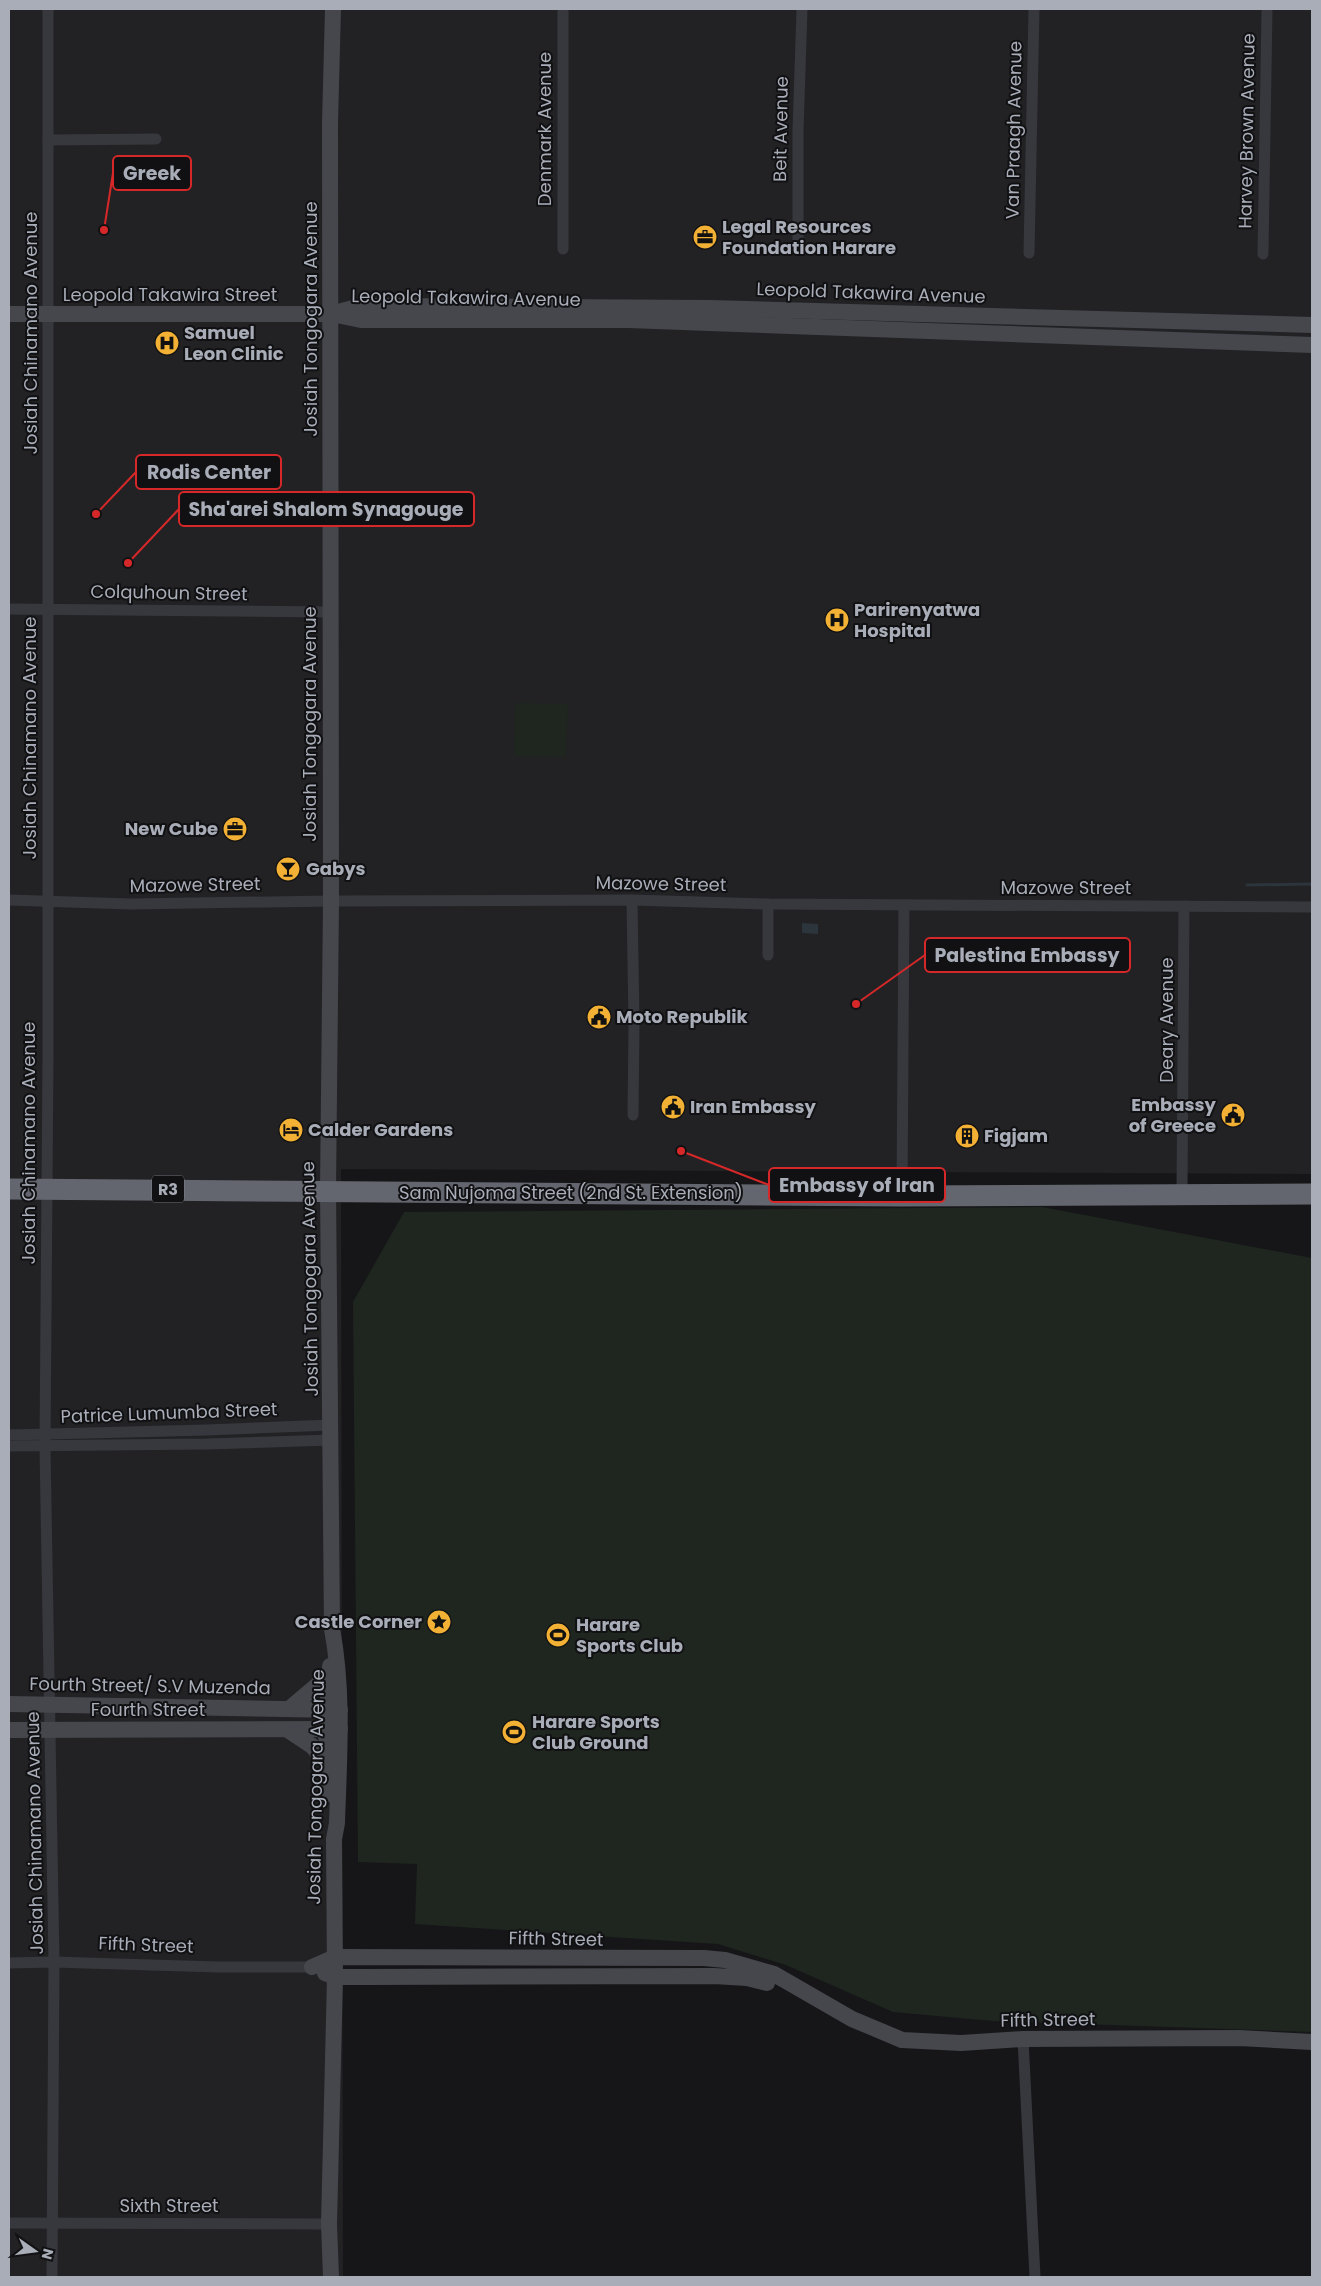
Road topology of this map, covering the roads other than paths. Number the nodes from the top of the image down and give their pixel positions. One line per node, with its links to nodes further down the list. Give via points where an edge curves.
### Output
1 (48, 9): 8 (street, Josiah Chinamano Avenue)
2 (333, 9): 14 (main road, Josiah Tongogara Avenue, via 330,122)
3 (563, 9): 9 (street, Denmark Avenue)
4 (802, 9): 10 (street, Beit Avenue)
5 (1034, 9): 11 (street, Van Praagh Avenue)
6 (1267, 9): 12 (street, Harvey Brown Avenue)
7 (156, 138): 8 (street)
8 (48, 140): 15 (street, Josiah Chinamano Avenue)
9 (563, 249)
10 (798, 250)
11 (1029, 252)
12 (1263, 254)
13 (9, 314): 15 (main road, Leopold Takawira Street)
14 (332, 314): 15 (main road, Leopold Takawira Street); 16 (main road, Leopold Takawira Avenue, via 361,306 710,308); 17 (main road, Leopold Takawira Avenue, via 361,320 628,320); 20 (main road, Josiah Tongogara Avenue)
15 (49, 315): 19 (street, Josiah Chinamano Avenue)
16 (1312, 325)
17 (1312, 345)
18 (9, 609): 19 (street, Colquhoun Street)
19 (48, 610): 20 (street, Colquhoun Street); 23 (street, Josiah Chinamano Avenue)
20 (330, 612): 24 (main road, Josiah Tongogara Avenue)
21 (9, 900): 23 (street, Mazowe Street)
22 (632, 900): 24 (street, Mazowe Street); 25 (street, Mazowe Street); 30 (street)
23 (47, 901): 24 (street, Mazowe Street, via 130,904); 32 (street, Josiah Chinamano Avenue)
24 (331, 901): 33 (main road, Josiah Tongogara Avenue)
25 (768, 904): 26 (street, Mazowe Street); 29 (street)
26 (904, 904): 27 (street, Mazowe Street); 36 (street)
27 (1184, 906): 28 (street, Mazowe Street); 34 (street, Deary Avenue)
28 (1312, 907)
29 (768, 955)
30 (632, 1115)
31 (9, 1189): 32 (highway, Sam Nujoma Street (2nd St. Extension) / R3)
32 (47, 1189): 33 (highway, Sam Nujoma Street (2nd St. Extension) / R3); 38 (street, Josiah Chinamano Avenue)
33 (328, 1190): 36 (highway, Sam Nujoma Street (2nd St. Extension) / R3); 37 (main road, Josiah Tongogara Avenue)
34 (1182, 1194): 35 (highway, Sam Nujoma Street (2nd St. Extension) / R3); 36 (highway, Sam Nujoma Street (2nd St. Extension) / R3)
35 (1312, 1194)
36 (902, 1196)
37 (331, 1432): 38 (street, Patrice Lumumba Street, via 207,1430); 41 (street, Patrice Lumumba Street); 42 (main road, Josiah Tongogara Avenue)
38 (45, 1434): 39 (street, Patrice Lumumba Street); 41 (street, Josiah Chinamano Avenue)
39 (9, 1435)
40 (9, 1446): 41 (street, Patrice Lumumba Street)
41 (45, 1447): 45 (street, Josiah Chinamano Avenue)
42 (332, 1629): 43 (main road); 47 (main road, Josiah Tongogara Avenue, via 338,1662)
43 (329, 1675): 46 (main road); 47 (main road)
44 (9, 1704): 45 (main road, Fourth Street/ S.V Muzenda)
45 (50, 1705): 46 (main road, Fourth Street/ S.V Muzenda); 50 (street, Josiah Chinamano Avenue)
46 (290, 1708): 47 (main road)
47 (333, 1709): 48 (main road)
48 (333, 1729): 51 (main road, Fourth Street); 52 (main road); 53 (main road, Josiah Tongogara Avenue, via 337,1823)
49 (9, 1730): 50 (main road, Fourth Street)
50 (50, 1730): 51 (main road, Fourth Street); 55 (street, Josiah Chinamano Avenue)
51 (288, 1730): 52 (main road, via 312,1746)
52 (326, 1762): 53 (main road)
53 (334, 1839): 54 (main road, Josiah Tongogara Avenue)
54 (335, 1957): 57 (main road, Fifth Street); 58 (main road, Josiah Tongogara Avenue); 59 (main road, Fifth Street, via 704,1958 725,1960 774,1974)
55 (54, 1962): 56 (street, Fifth Street); 57 (street, Fifth Street); 63 (street, Josiah Chinamano Avenue)
56 (9, 1963)
57 (312, 1967): 58 (main road, Fifth Street)
58 (335, 1977): 59 (main road, Fifth Street, via 714,1976 747,1978); 64 (main road, Josiah Tongogara Avenue)
59 (797, 1988): 60 (main road, Fifth Street, via 852,2019 902,2040 961,2043)
60 (1023, 2039): 61 (main road, Fifth Street, via 1239,2038); 67 (street)
61 (1312, 2042)
62 (9, 2223): 63 (street, Sixth Street)
63 (52, 2223): 64 (street, Sixth Street); 65 (street, Josiah Chinamano Avenue)
64 (329, 2224): 66 (main road, Josiah Tongogara Avenue)
65 (52, 2277)
66 (331, 2277)
67 (1035, 2277)

